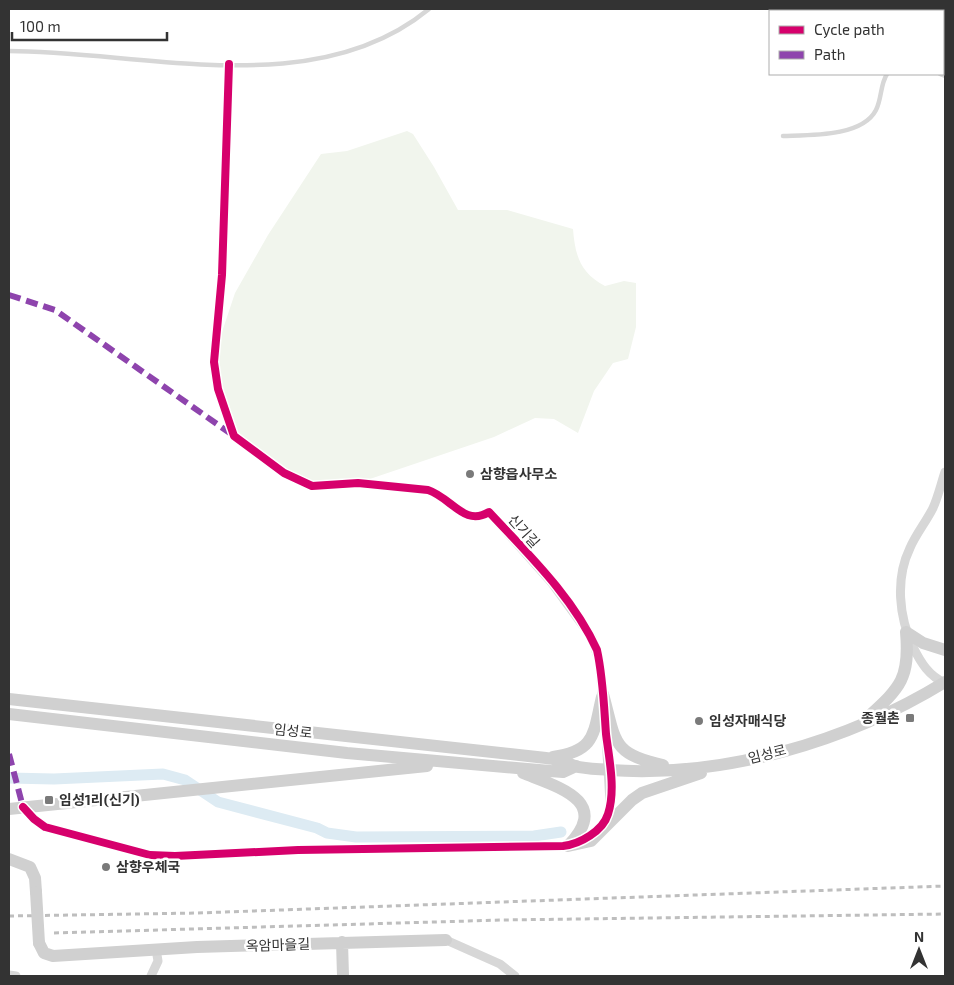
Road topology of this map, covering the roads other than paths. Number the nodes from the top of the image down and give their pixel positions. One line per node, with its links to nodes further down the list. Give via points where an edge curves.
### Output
1 (429, 9): 3 (lane, via 403,29 330,56 283,64)
2 (9, 51): 3 (lane)
3 (229, 64): 10 (street, 신기길, via 222,275 214,362 220,399 234,436 284,473 305,484 358,483 428,490 438,493 470,517 480,517 489,512 552,583 592,638 599,660)
4 (887, 75): 5 (lane, via 879,103 867,122 828,133)
5 (783, 136)
6 (945, 472): 7 (street, via 932,509 903,567 901,603)
7 (906, 632): 8 (main road, via 923,643); 9 (street, via 925,669); 13 (main road, via 909,658 900,682 889,698)
8 (945, 650)
9 (945, 683): 13 (main road, 임성로)
10 (603, 694): 14 (main road, via 593,734 586,745 577,752); 19 (street, 신기길); 20 (main road, via 614,736 627,754)
11 (9, 699): 14 (main road, 임성로)
12 (9, 714): 15 (main road, 임성로, via 347,753)
13 (860, 724): 16 (main road, 임성로, via 787,749)
14 (546, 758): 17 (main road, 임성로)
15 (458, 762): 18 (main road, 임성로); 21 (main road, 임성로)
16 (731, 762): 20 (main road, 임성로); 23 (main road, via 642,793 592,841)
17 (576, 766): 18 (main road, 임성로, via 562,772); 19 (main road, 임성로)
18 (508, 768): 23 (main road, via 566,790 581,804 584,810 582,828)
19 (610, 770): 20 (main road, 임성로); 23 (street, 신기길, via 610,802 603,825 585,839)
20 (688, 770)
21 (23, 807): 22 (main road, 임성로); 23 (street, via 45,826 150,855)
22 (9, 808)
23 (568, 846)
24 (9, 859): 27 (main road, 옥암마을길, bridge, via 30,867 35,878 40,942 44,953 53,956)
25 (446, 940): 26 (main road, 옥암마을길); 32 (street, 옥암마을길, via 500,964)
26 (342, 942): 27 (main road, 옥암마을길); 31 (main road)
27 (156, 949): 30 (street, via 158,961)
28 (9, 975): 29 (street)
29 (16, 976)
30 (151, 976)
31 (343, 976)
32 (515, 976)

